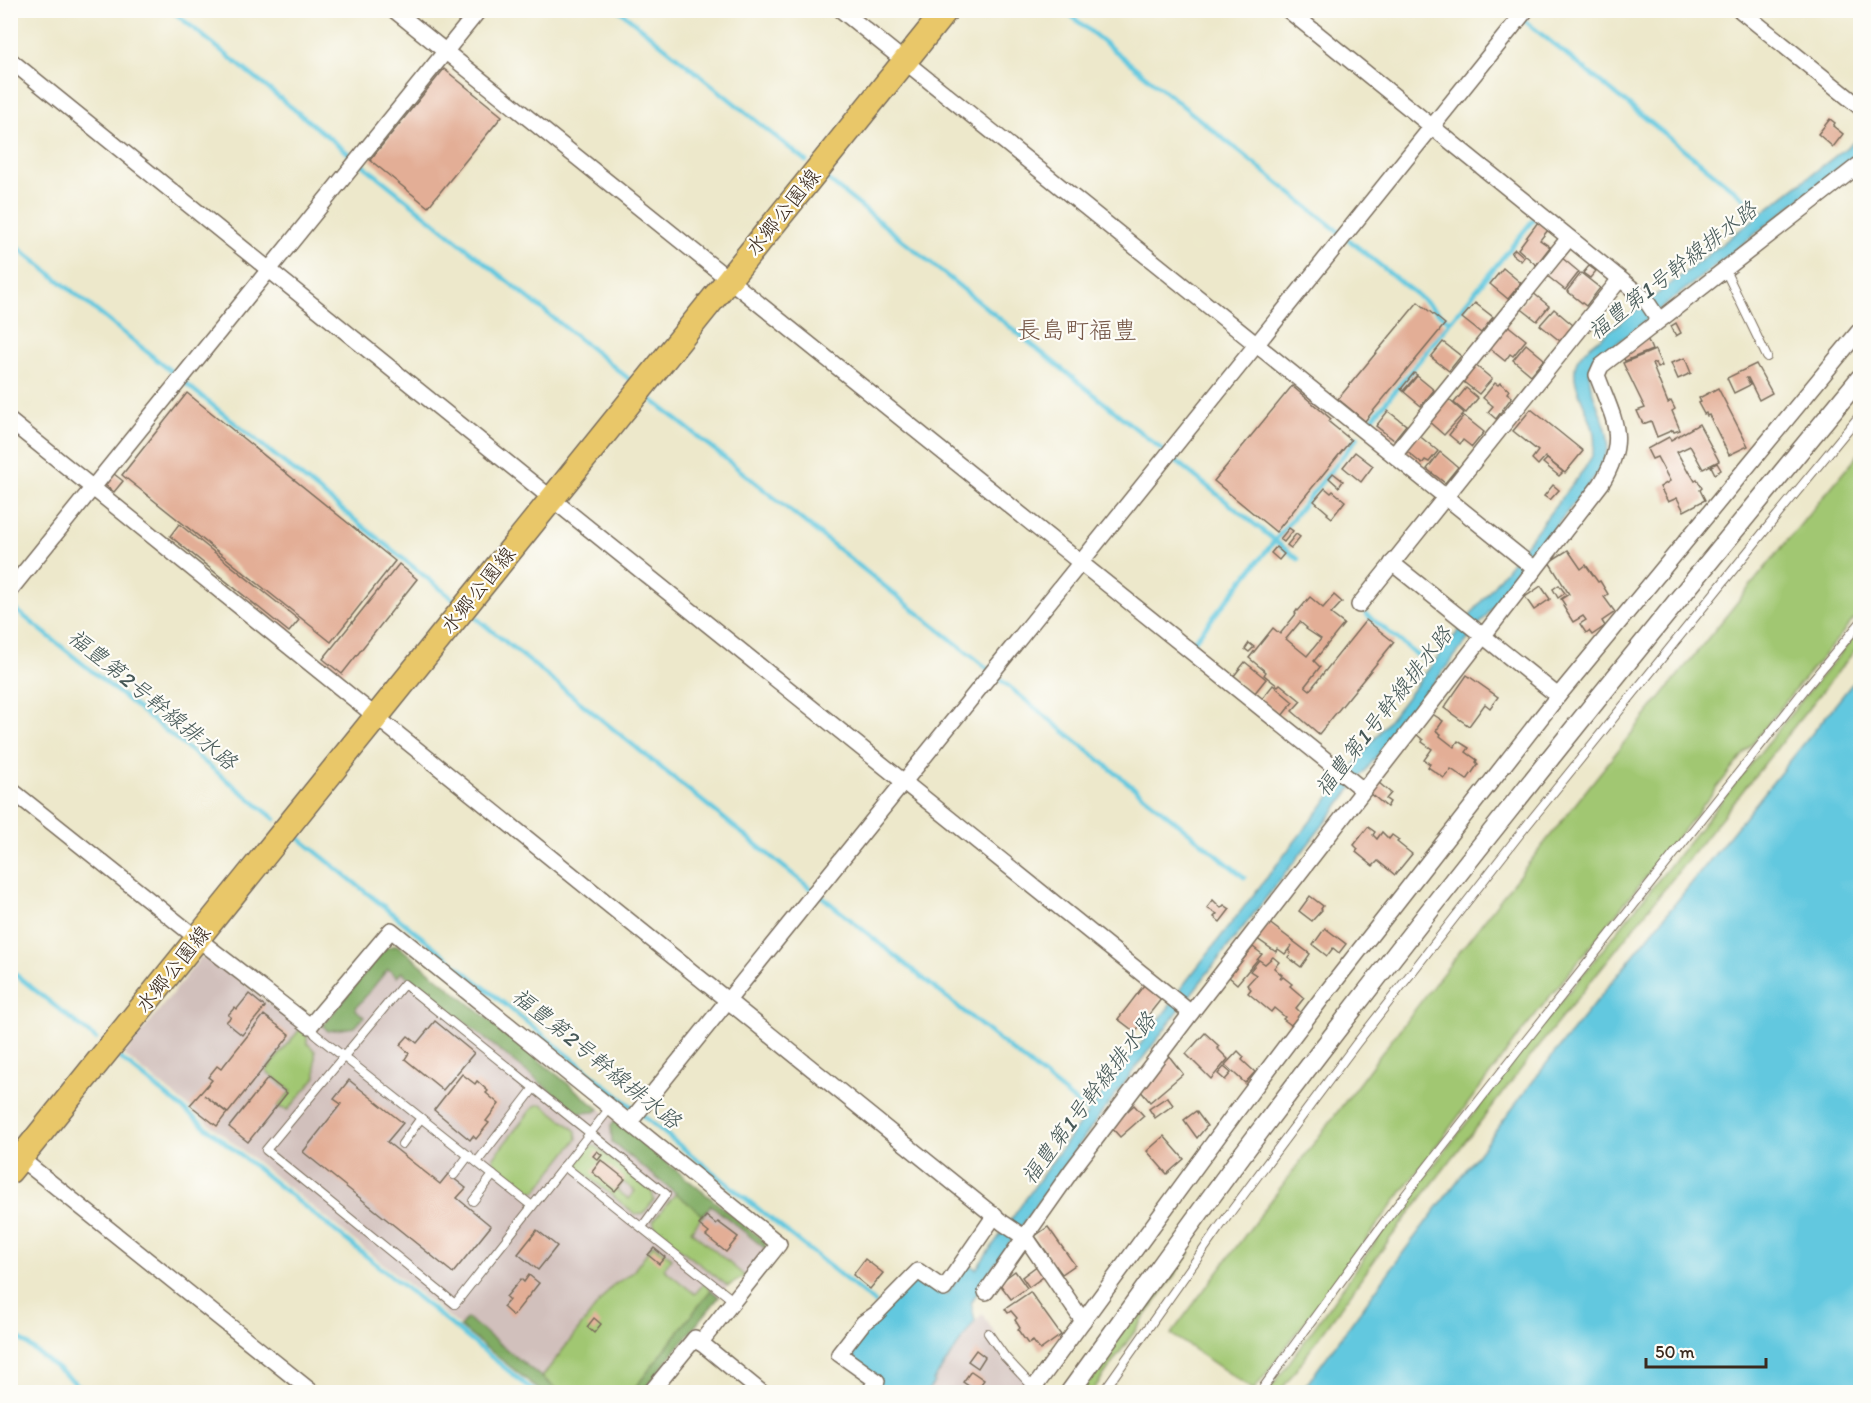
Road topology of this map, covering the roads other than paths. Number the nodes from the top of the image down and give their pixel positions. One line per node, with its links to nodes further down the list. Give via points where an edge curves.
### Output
1 (393, 10): 8 (street)
2 (479, 10): 8 (street)
3 (841, 10): 10 (street)
4 (946, 10): 10 (main road, 水郷公園線)
5 (1288, 10): 12 (street)
6 (1526, 10): 12 (street)
7 (1740, 10): 11 (street)
8 (445, 52): 15 (street); 18 (street)
9 (10, 60): 15 (street)
10 (904, 62): 18 (main road, 水郷公園線); 21 (street)
11 (1860, 107)
12 (1433, 126): 14 (street); 21 (street)
13 (1860, 164): 16 (street)
14 (1569, 238): 17 (street); 26 (street)
15 (269, 270): 27 (street); 29 (street)
16 (1725, 270): 19 (street); 22 (lane)
17 (1620, 279): 19 (street, via 1645,299); 28 (street)
18 (728, 280): 29 (main road, 水郷公園線); 30 (street)
19 (1658, 319): 32 (street, via 1601,366 1598,375 1618,438 1614,460 1601,484)
20 (1860, 330): 37 (street)
21 (1257, 345): 26 (street); 30 (street)
22 (1767, 357)
23 (1860, 378): 74 (street, via 1580,721 1365,994)
24 (1860, 415): 75 (lane, via 1378,1017 1218,1229)
25 (10, 421): 27 (street)
26 (1394, 455): 28 (street)
27 (93, 487): 33 (street); 38 (street)
28 (1445, 496): 31 (street); 32 (street)
29 (552, 499): 38 (main road, 水郷公園線); 39 (street)
30 (1080, 563): 39 (street); 40 (street)
31 (1392, 563): 34 (street); 36 (street)
32 (1533, 567): 36 (street)
33 (10, 590)
34 (1359, 604)
35 (1860, 624): 76 (lane, via 1385,1221)
36 (1481, 634): 37 (street); 40 (street)
37 (1558, 696): 66 (street, via 1271,1065)
38 (377, 716): 42 (main road, 水郷公園線); 43 (street)
39 (904, 782): 43 (street); 44 (street)
40 (1361, 788): 44 (street)
41 (10, 789): 42 (street)
42 (198, 939): 45 (street); 54 (main road, 水郷公園線)
43 (727, 1001): 49 (street); 61 (street)
44 (1190, 1012): 63 (street)
45 (310, 1026): 46 (lane); 48 (street, via 391,930)
46 (344, 1056): 47 (lane, via 404,984); 50 (lane); 60 (lane, via 266,1150 455,1304)
47 (534, 1088): 51 (lane); 55 (lane)
48 (610, 1108): 49 (street); 51 (lane)
49 (634, 1117): 65 (street, via 778,1244)
50 (422, 1118): 52 (lane); 53 (lane)
51 (590, 1133): 56 (lane); 62 (lane, via 666,1194)
52 (402, 1144)
53 (469, 1155): 55 (lane); 58 (lane)
54 (14, 1160): 70 (street)
55 (477, 1162): 57 (lane)
56 (564, 1166): 60 (lane); 62 (lane)
57 (493, 1174): 59 (lane); 60 (lane)
58 (454, 1175)
59 (473, 1201)
60 (532, 1206)
61 (999, 1219): 63 (street); 73 (street, via 944,1289 918,1271 862,1323 839,1354 877,1381)
62 (642, 1227): 65 (lane)
63 (1022, 1236): 64 (street); 66 (street)
64 (986, 1292)
65 (734, 1301): 68 (street)
66 (1083, 1321): 69 (street)
67 (988, 1333): 69 (lane)
68 (700, 1343): 71 (street, via 694,1338); 72 (street)
69 (1033, 1390)
70 (312, 1392)
71 (651, 1392)
72 (761, 1392)
73 (869, 1392)
74 (1070, 1392)
75 (1103, 1392)
76 (1260, 1392)

